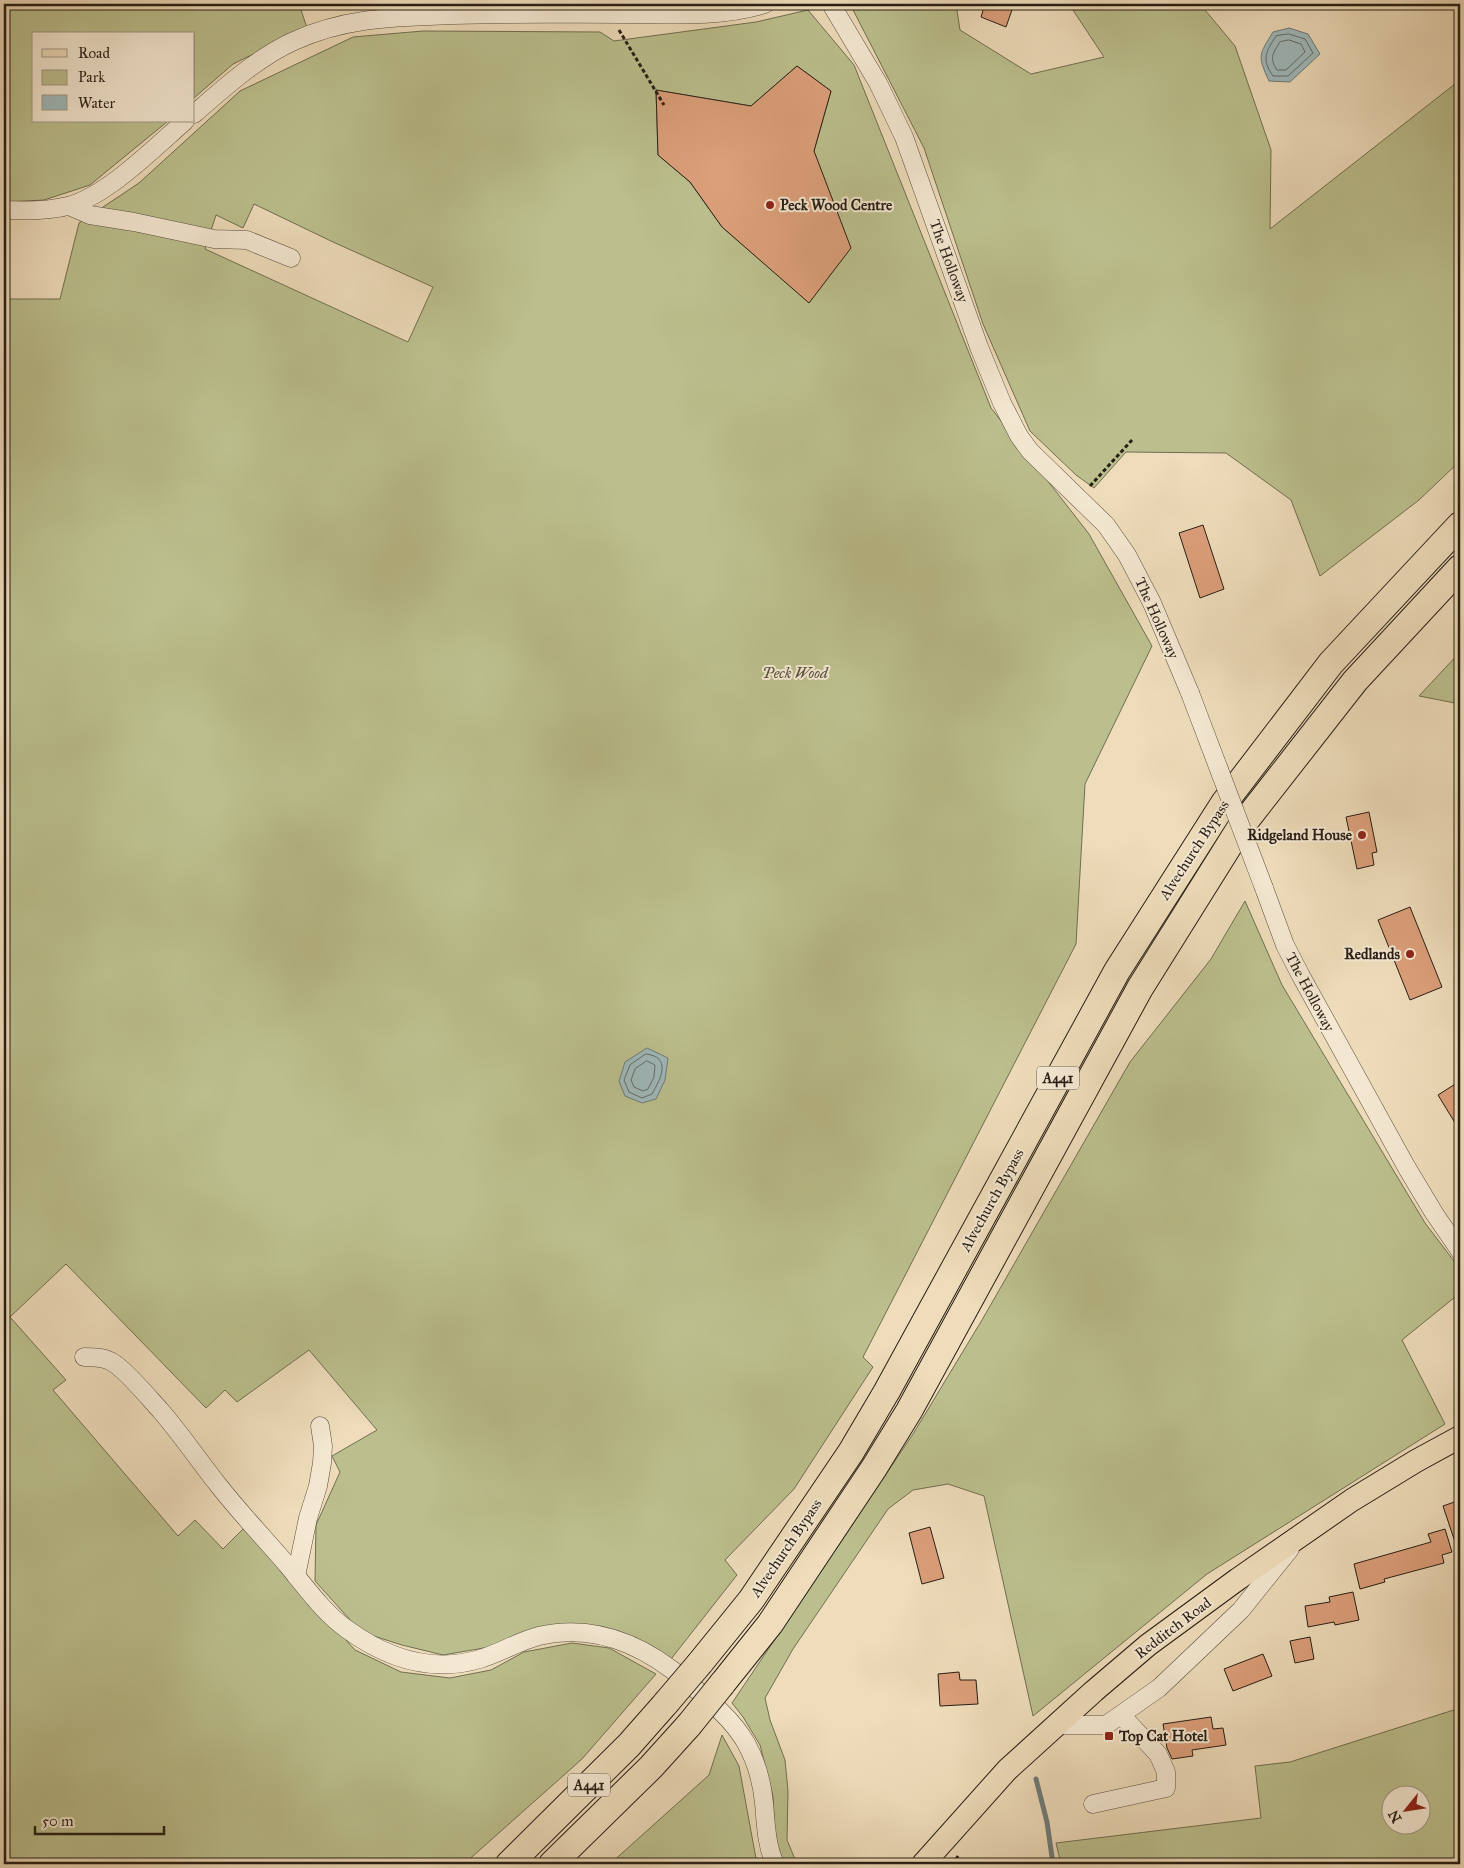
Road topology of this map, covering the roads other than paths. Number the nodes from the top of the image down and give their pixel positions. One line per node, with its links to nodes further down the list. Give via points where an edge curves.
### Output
1 (765, 4): 3 (street, via 745,10 696,15 513,13 380,18 340,25 294,41 263,58)
2 (831, 4): 10 (street, The Holloway, bridge, via 878,83 904,138 1002,403 1030,451 1106,525 1131,562 1190,693 1300,976 1406,1168)
3 (195, 113)
4 (184, 122): 5 (street, via 108,186)
5 (69, 206): 6 (street); 7 (street, via 90,215 214,240 247,240)
6 (4, 210)
7 (291, 258)
8 (1460, 525): 19 (highway, Alvechurch Bypass / A441, bridge, via 1331,662 1224,803 1117,970 892,1383 851,1452 751,1600 629,1745)
9 (1460, 568): 20 (highway, Alvechurch Bypass / A441, bridge, via 1356,682 1240,828 1140,988 909,1411 770,1624 651,1767)
10 (1460, 1251)
11 (84, 1357): 15 (street, via 112,1362 142,1390)
12 (320, 1426): 15 (street, via 322,1463)
13 (1460, 1437): 14 (main road, Redditch Road, via 1352,1500)
14 (1299, 1537): 16 (street, via 1241,1610 1158,1688); 17 (main road, Redditch Road, via 1148,1645)
15 (296, 1576): 21 (street, via 345,1628 376,1648 412,1661 456,1664 479,1659 537,1637 566,1632 610,1637 665,1663 728,1717 754,1757)
16 (1121, 1715): 17 (street, via 1106,1725); 18 (street, via 1158,1754 1166,1772 1166,1788)
17 (1056, 1725): 22 (main road, Redditch Road, via 1007,1770)
18 (1093, 1804)
19 (510, 1864)
20 (552, 1864)
21 (775, 1864)
22 (923, 1864)

